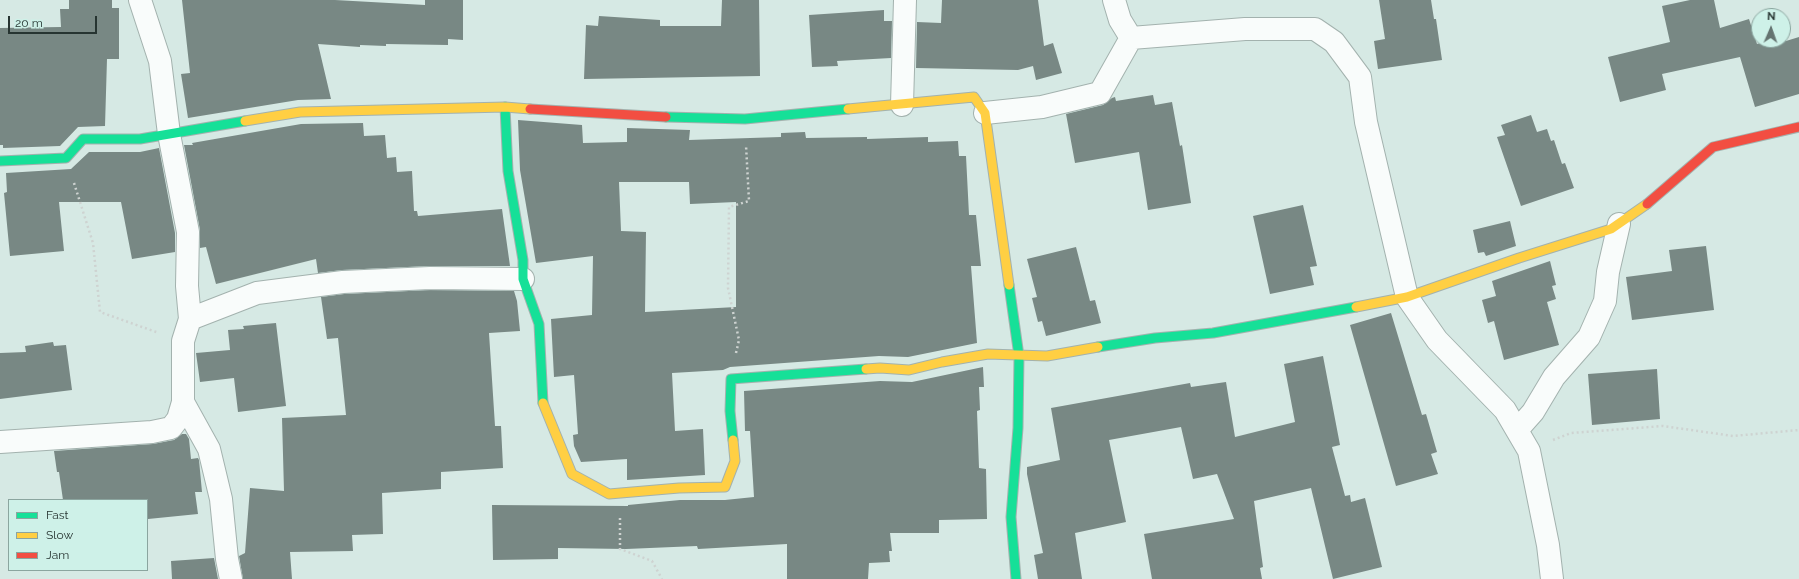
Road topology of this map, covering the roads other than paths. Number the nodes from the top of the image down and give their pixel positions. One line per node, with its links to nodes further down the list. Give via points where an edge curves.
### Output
1 (140, 0): 9 (street, via 160,62)
2 (905, 0): 5 (street)
3 (1114, 0): 4 (street, via 1120,20)
4 (1131, 38): 7 (street, via 1100,93 1042,107); 13 (street, via 1245,29 1315,29 1334,42 1360,77 1366,122)
5 (902, 105): 6 (street, via 745,119 656,117); 7 (street, via 974,97)
6 (505, 107): 9 (street, via 300,112); 12 (street, via 508,171 523,260)
7 (985, 113): 15 (street)
8 (1799, 127): 11 (street, via 1713,147 1646,205)
9 (170, 134): 10 (street, via 140,139 84,139 66,158); 14 (street, via 188,232 187,286)
10 (0, 161)
11 (1619, 224): 13 (street, via 1611,229); 17 (street, via 1608,272 1605,301 1589,337 1554,377 1533,412)
12 (523, 279): 14 (street, via 430,278 343,282 257,292); 15 (street, via 539,324 543,406 572,474 609,494 725,487 735,461 730,411 731,379 880,368 909,370 988,354)
13 (1407, 297): 15 (street, via 1213,333 1155,338 1047,356); 17 (street, via 1437,340 1505,410)
14 (190, 319): 16 (street, via 183,341)
15 (1019, 356): 20 (street, via 1018,428 1011,517)
16 (183, 402): 18 (street, via 178,419 171,428 152,432); 19 (street, via 209,448 221,499)
17 (1517, 430): 21 (street, via 1529,451 1548,545)
18 (0, 442)
19 (231, 579)
20 (1016, 579)
21 (1552, 579)

